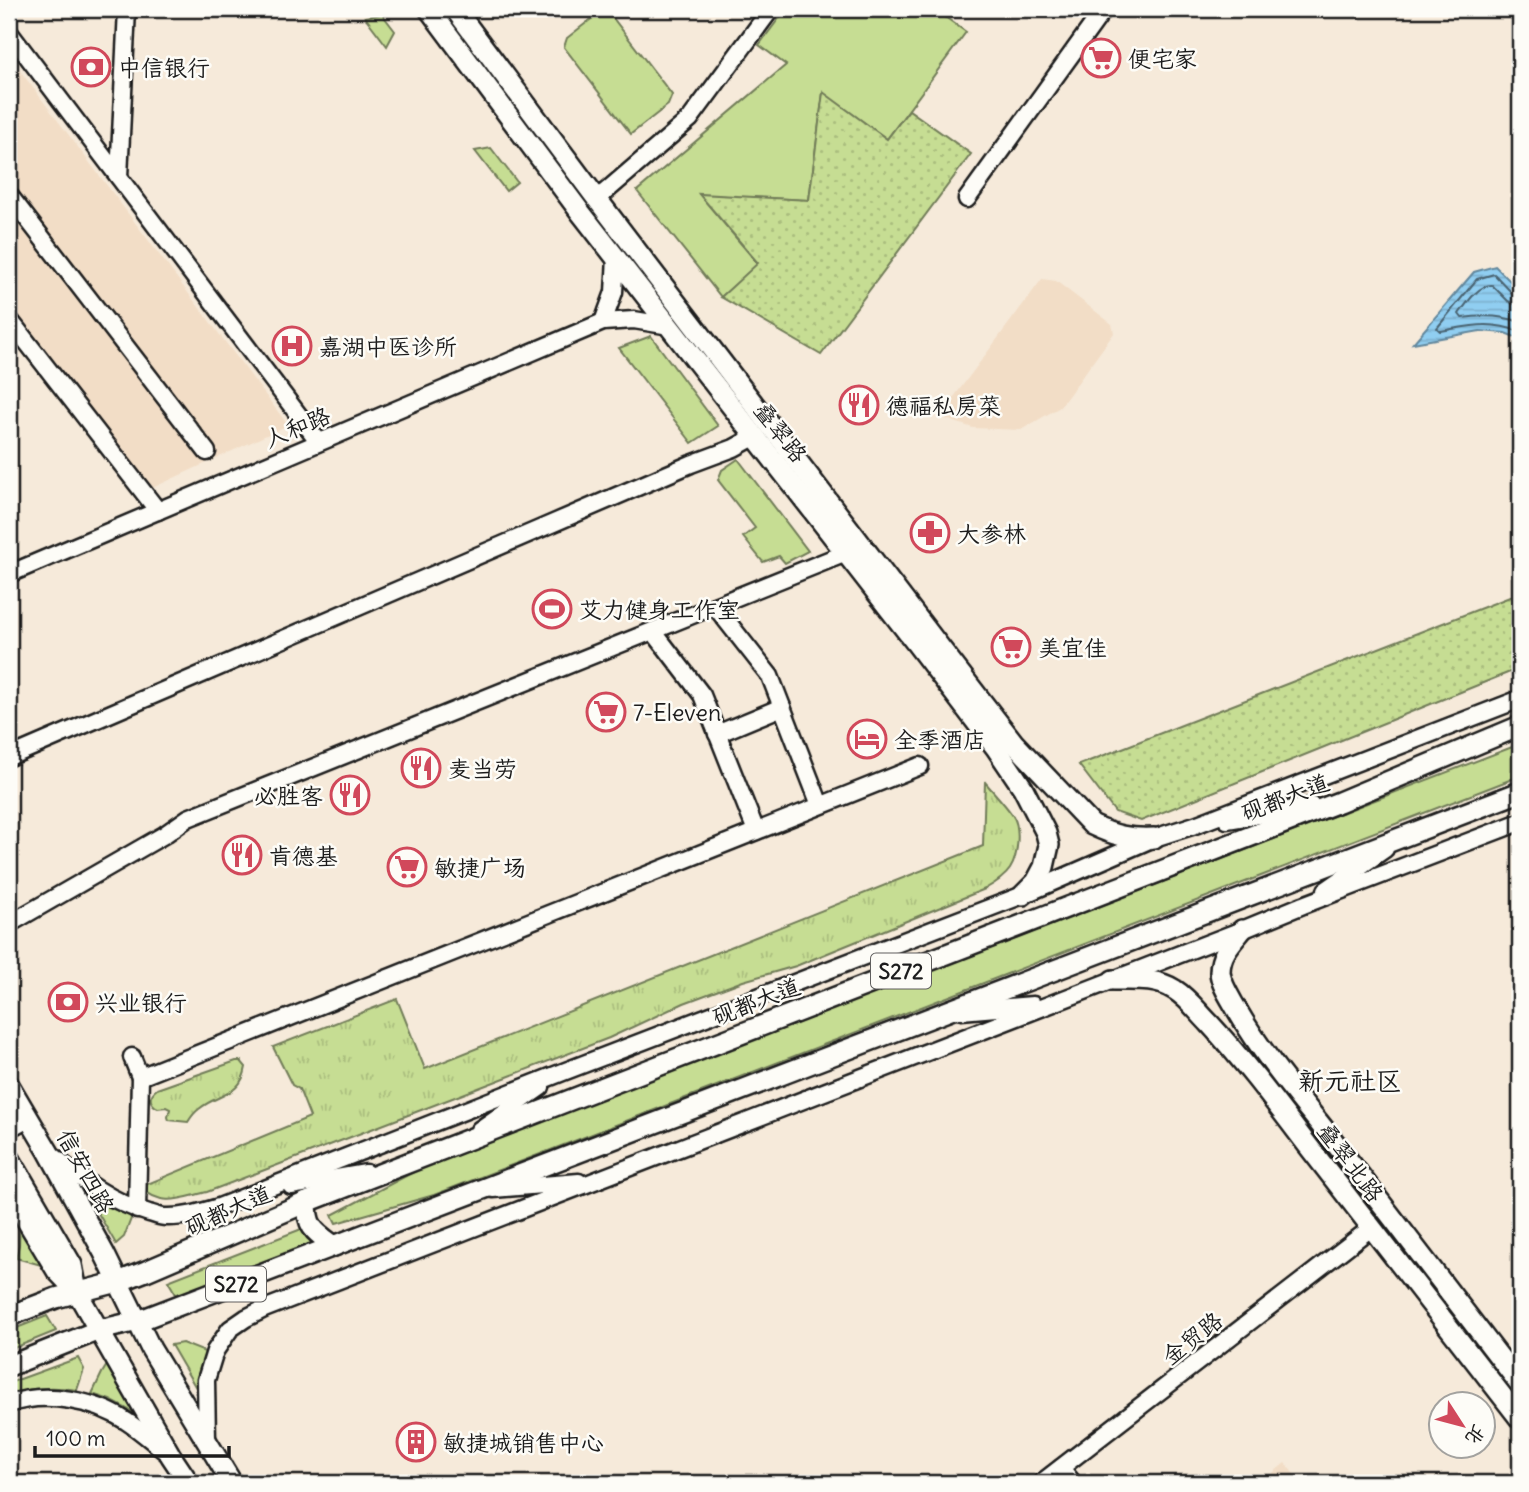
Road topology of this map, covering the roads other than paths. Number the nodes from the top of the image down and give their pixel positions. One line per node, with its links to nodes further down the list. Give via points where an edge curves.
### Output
1 (127, 9): 7 (street)
2 (455, 9): 9 (main road, 叠翠路)
3 (771, 9): 9 (street, via 690,119)
4 (1104, 9): 10 (street)
5 (437, 11): 11 (main road, 叠翠路)
6 (9, 32): 7 (street)
7 (119, 177): 16 (street)
8 (9, 195): 17 (street)
9 (597, 199): 29 (main road, 叠翠路, via 1014,743)
10 (967, 199)
11 (616, 258): 12 (street, via 614,292); 13 (main road, 叠翠路)
12 (603, 322): 13 (street, via 634,320); 16 (street, 人和路)
13 (670, 326): 15 (main road, 叠翠路)
14 (12, 328): 18 (street)
15 (754, 437): 19 (main road, 叠翠路); 27 (street)
16 (319, 442): 18 (street, 人和路)
17 (207, 452)
18 (158, 511): 20 (street, 人和路)
19 (846, 553): 21 (street); 30 (main road, 叠翠路)
20 (9, 574)
21 (715, 606): 22 (street); 24 (street, via 770,676)
22 (653, 631): 26 (street, via 702,695); 41 (street, via 188,818)
23 (1520, 699): 35 (street, 砚都大道)
24 (782, 707): 26 (street); 33 (street)
25 (1515, 727): 32 (main road, 砚都大道 / S272)
26 (717, 734): 36 (street)
27 (9, 757)
28 (920, 766): 33 (street)
29 (1050, 779): 30 (main road, via 1042,795 1032,797); 38 (main road, 叠翠路, via 1092,825 1130,838)
30 (1023, 788): 39 (main road, 叠翠路, via 1049,845 1044,867)
31 (1520, 792): 37 (main road, S272)
32 (1339, 802): 35 (street); 54 (main road, 砚都大道 / S272)
33 (820, 806): 36 (street)
34 (1520, 822): 40 (street)
35 (1195, 825): 38 (street, 砚都大道)
36 (756, 831): 50 (street)
37 (1405, 836): 40 (street); 45 (main road, S272)
38 (1154, 838): 39 (street, 砚都大道)
39 (1023, 895): 49 (street, 砚都大道)
40 (1303, 905): 42 (street)
41 (9, 924)
42 (1242, 930): 43 (street); 46 (main road, 叠翠北路, via 1228,946 1220,971)
43 (1113, 980): 44 (street); 47 (main road, 叠翠北路, via 1158,982 1175,990)
44 (1052, 1003): 45 (street); 58 (street)
45 (941, 1012): 59 (main road, S272)
46 (1245, 1024): 47 (main road, via 1229,1018 1220,1024); 72 (main road, 叠翠北路)
47 (1218, 1034): 64 (main road, 叠翠北路)
48 (132, 1057): 50 (street)
49 (563, 1072): 54 (street); 61 (street, 砚都大道)
50 (140, 1077): 63 (street)
51 (9, 1085): 52 (main road, 信安四路)
52 (27, 1117): 53 (main road); 55 (main road, 信安四路)
53 (9, 1127)
54 (464, 1141): 57 (main road, 砚都大道 / S272)
55 (48, 1151): 63 (street, 砚都大道, via 108,1197); 66 (main road, 信安四路)
56 (9, 1157): 67 (main road, via 72,1265)
57 (393, 1168): 61 (street); 62 (main road, 砚都大道 / S272)
58 (596, 1181): 59 (street); 75 (street, via 246,1318 230,1329 215,1351 206,1380)
59 (480, 1190): 65 (main road, S272)
60 (9, 1191): 67 (main road, via 57,1271)
61 (258, 1192): 63 (street, 砚都大道, via 193,1214 164,1217)
62 (307, 1202): 65 (main road, via 310,1227); 66 (main road, 砚都大道 / S272)
63 (137, 1210)
64 (1371, 1228): 74 (main road, 叠翠北路); 77 (street, 金贸路)
65 (334, 1246): 69 (main road, S272)
66 (118, 1282): 67 (main road, 砚都大道 / S272); 69 (main road, 信安四路)
67 (77, 1292): 68 (main road, 砚都大道 / S272); 70 (main road)
68 (9, 1316)
69 (138, 1321): 70 (main road, S272); 75 (main road, 信安四路)
70 (99, 1330): 71 (main road, S272); 76 (main road)
71 (9, 1366)
72 (1520, 1384)
73 (9, 1404): 76 (street, via 64,1400 104,1410)
74 (1520, 1419)
75 (207, 1441): 78 (main road, 信安四路)
76 (171, 1456): 79 (main road)
77 (1061, 1468): 80 (street, 金贸路); 81 (street)
78 (229, 1482)
79 (189, 1483)
80 (1041, 1483)
81 (1073, 1483)

